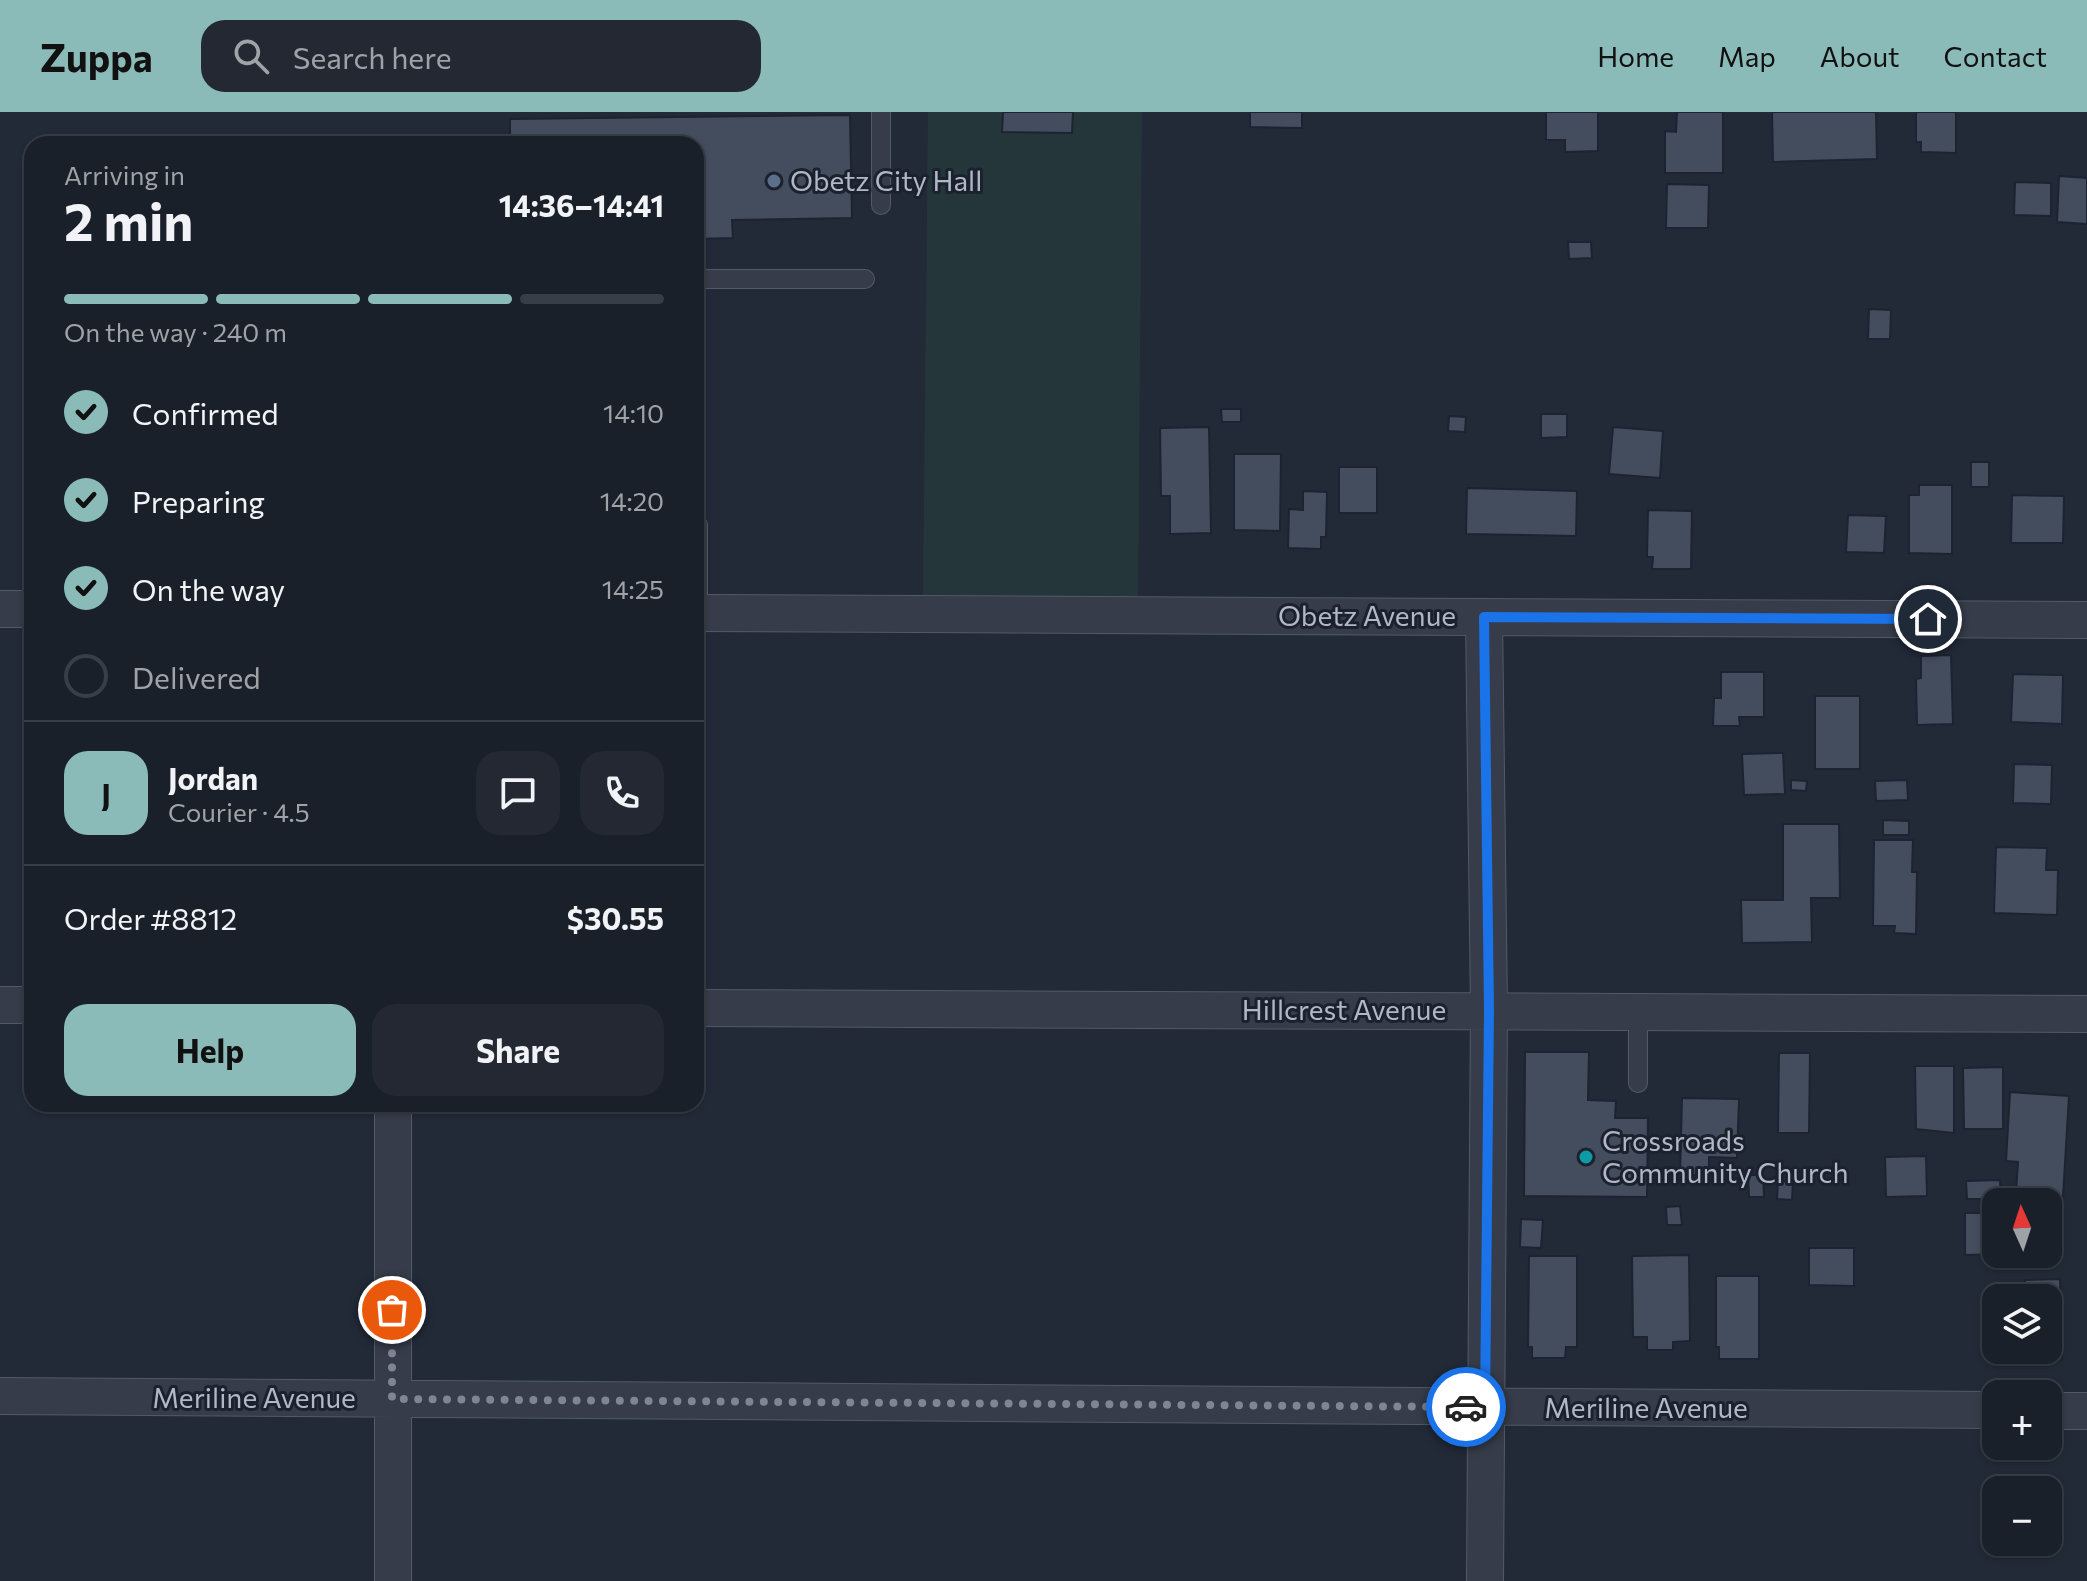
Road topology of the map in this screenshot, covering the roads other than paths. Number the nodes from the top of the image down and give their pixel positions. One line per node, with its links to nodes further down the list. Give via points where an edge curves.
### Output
1 (881, 112): 2 (lane)
2 (881, 205)
3 (704, 279): 4 (lane)
4 (865, 279)
5 (0, 609): 6 (street)
6 (24, 609)
7 (704, 613): 8 (street, Obetz Avenue)
8 (1484, 617): 9 (street, Obetz Avenue); 13 (street)
9 (2087, 620)
10 (0, 1005): 11 (street)
11 (24, 1005)
12 (704, 1008): 13 (street, Hillcrest Avenue)
13 (1489, 1010): 14 (street, Hillcrest Avenue); 20 (street)
14 (1638, 1012): 15 (street, Hillcrest Avenue); 16 (lane)
15 (2087, 1014)
16 (1638, 1083)
17 (393, 1112): 19 (street)
18 (0, 1396): 19 (street, Meriline Avenue)
19 (392, 1399): 20 (street, Meriline Avenue); 24 (street)
20 (1485, 1407): 21 (street, Meriline Avenue); 25 (street)
21 (1982, 1410)
22 (2062, 1411): 23 (street)
23 (2087, 1411)
24 (393, 1581)
25 (1485, 1581)

